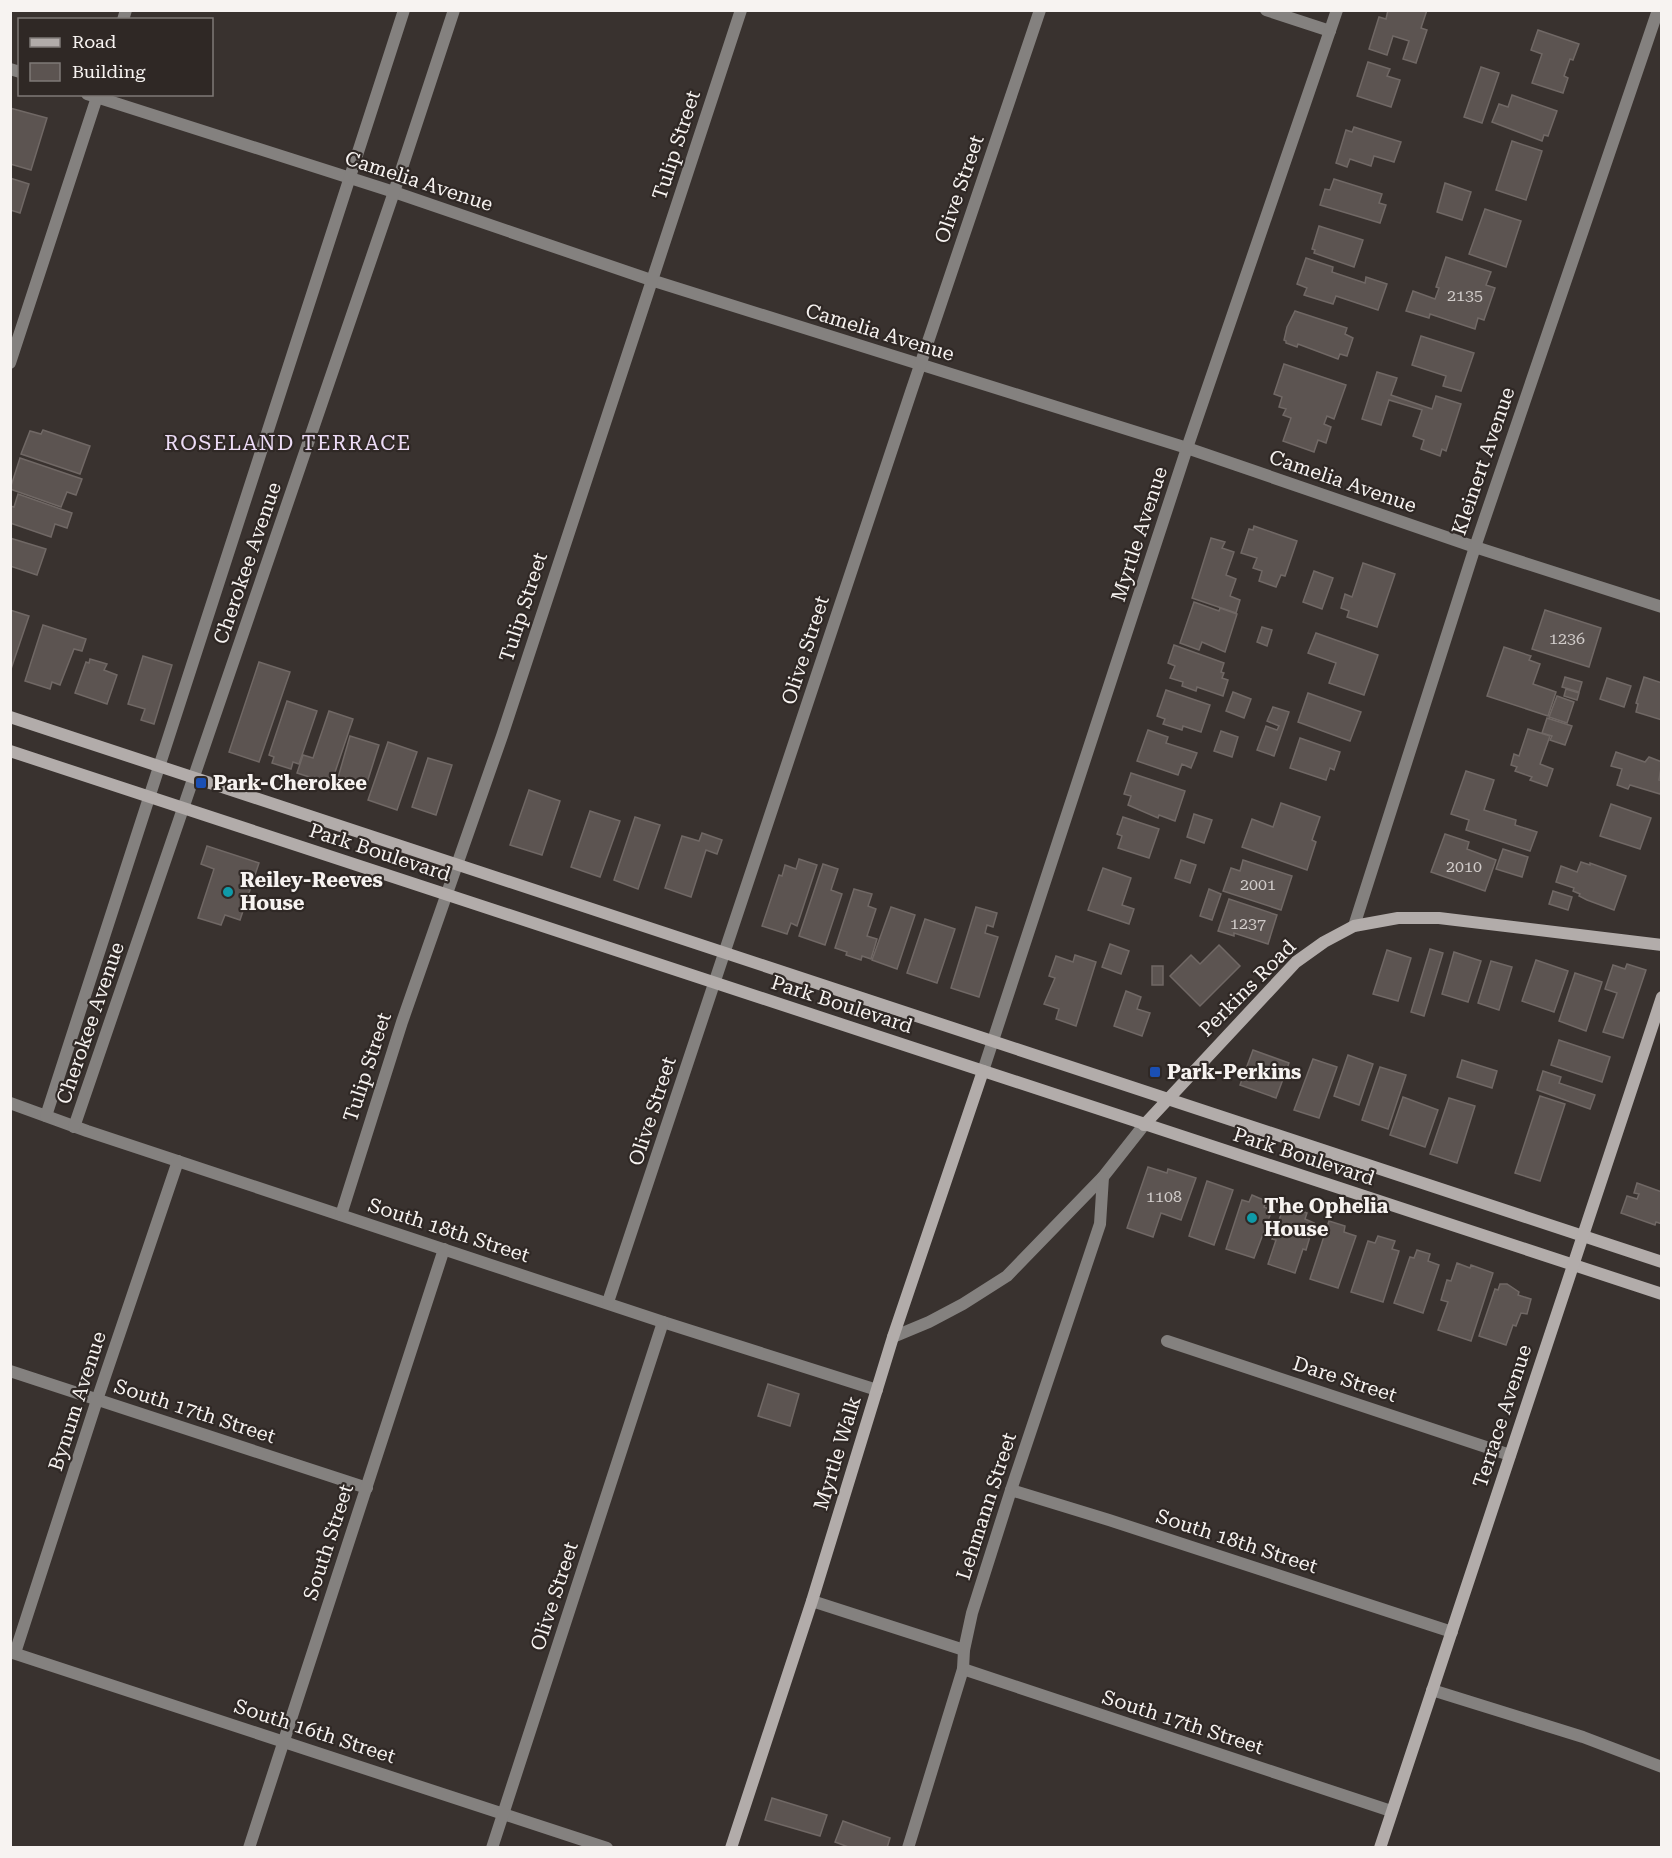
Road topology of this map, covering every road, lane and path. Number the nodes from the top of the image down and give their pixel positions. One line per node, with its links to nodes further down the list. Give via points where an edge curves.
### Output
1 (404, 10): 10 (street, Cherokee Avenue)
2 (454, 10): 11 (street, Cherokee Avenue)
3 (741, 10): 12 (street, Tulip Street)
4 (1040, 10): 14 (street, Olive Street)
5 (1266, 10): 8 (street)
6 (1337, 10): 8 (street, Myrtle Avenue)
7 (1658, 10): 16 (street, Kleinert Avenue)
8 (1330, 31): 15 (street, Myrtle Avenue)
9 (94, 96): 10 (street, Camelia Avenue); 13 (street)
10 (350, 178): 11 (street, Camelia Avenue); 20 (street, Cherokee Avenue)
11 (394, 192): 12 (street, Camelia Avenue); 21 (street, Cherokee Avenue)
12 (651, 280): 14 (street, Camelia Avenue); 24 (street, Tulip Street, via 502,736)
13 (10, 363)
14 (920, 365): 15 (street, Camelia Avenue); 28 (street, Olive Street)
15 (1187, 448): 16 (street, Camelia Avenue); 31 (street, Myrtle Avenue)
16 (1475, 547): 17 (street, Camelia Avenue); 26 (street, Kleinert Avenue)
17 (1662, 607)
18 (10, 717): 20 (street)
19 (10, 751): 22 (street, Park Boulevard)
20 (159, 767): 21 (street); 22 (street, Cherokee Avenue)
21 (194, 778): 23 (street, Cherokee Avenue); 24 (street)
22 (149, 797): 23 (street, Park Boulevard); 35 (street, Cherokee Avenue)
23 (183, 808): 25 (street, Park Boulevard); 37 (street, Cherokee Avenue)
24 (456, 864): 25 (street, Tulip Street); 28 (street)
25 (446, 894): 29 (street, Park Boulevard); 40 (street, Tulip Street)
26 (1354, 926): 27 (street, Perkins Road, via 1398,918 1439,918); 33 (street, Perkins Road, via 1296,962)
27 (1662, 945)
28 (725, 953): 29 (street, Olive Street); 31 (street)
29 (715, 983): 32 (street, Park Boulevard); 46 (street, Olive Street)
30 (1662, 996): 41 (street, Terrace Avenue)
31 (993, 1042): 32 (street, Myrtle Avenue); 33 (street)
32 (983, 1071): 36 (street, Park Boulevard); 48 (street, Myrtle Walk)
33 (1167, 1099): 36 (street, Perkins Road); 41 (street)
34 (10, 1103): 35 (street, South 18th Street)
35 (46, 1116): 37 (street, South 18th Street)
36 (1144, 1125): 39 (street, Perkins Road); 44 (street, Park Boulevard)
37 (74, 1127): 38 (street, South 18th Street)
38 (178, 1161): 40 (street, South 18th Street); 52 (street, Bynum Avenue)
39 (1103, 1177): 48 (street, Perkins Road, via 1007,1275 963,1304); 55 (street, Lehmann Street, via 1100,1224)
40 (341, 1215): 42 (street, South 18th Street)
41 (1582, 1236): 43 (street); 44 (street, Terrace Avenue)
42 (444, 1249): 46 (street, South 18th Street); 54 (street, South Street)
43 (1662, 1262)
44 (1572, 1265): 45 (street, Park Boulevard); 53 (street, Terrace Avenue)
45 (1662, 1294)
46 (608, 1302): 47 (street, South 18th Street)
47 (663, 1322): 51 (street, South 18th Street); 65 (street, Olive Street)
48 (893, 1337): 51 (street, Myrtle Walk)
49 (1167, 1341): 53 (street, Dare Street)
50 (10, 1371): 52 (street, South 17th Street)
51 (877, 1390): 56 (street, Myrtle Walk)
52 (97, 1400): 54 (street, South 17th Street); 59 (street, Bynum Avenue)
53 (1510, 1455): 57 (street, Terrace Avenue)
54 (367, 1488): 62 (street, South Street)
55 (1011, 1490): 57 (street, South 18th Street); 58 (street, Lehmann Street)
56 (812, 1601): 58 (street); 69 (street, Myrtle Walk)
57 (1452, 1632): 61 (street, Terrace Avenue)
58 (964, 1650): 60 (street, Lehmann Street)
59 (13, 1653): 62 (street, South 16th Street)
60 (963, 1670): 64 (street, South 17th Street); 70 (street, Lehmann Street)
61 (1432, 1690): 63 (street, via 1583,1737); 64 (street, Terrace Avenue)
62 (284, 1742): 65 (street, South 16th Street); 66 (street, South Street)
63 (1662, 1767)
64 (1392, 1811): 71 (street, Terrace Avenue)
65 (503, 1813): 67 (street, Olive Street); 68 (street, South 16th Street)
66 (249, 1848)
67 (492, 1848)
68 (607, 1848)
69 (731, 1848)
70 (908, 1848)
71 (1380, 1848)

